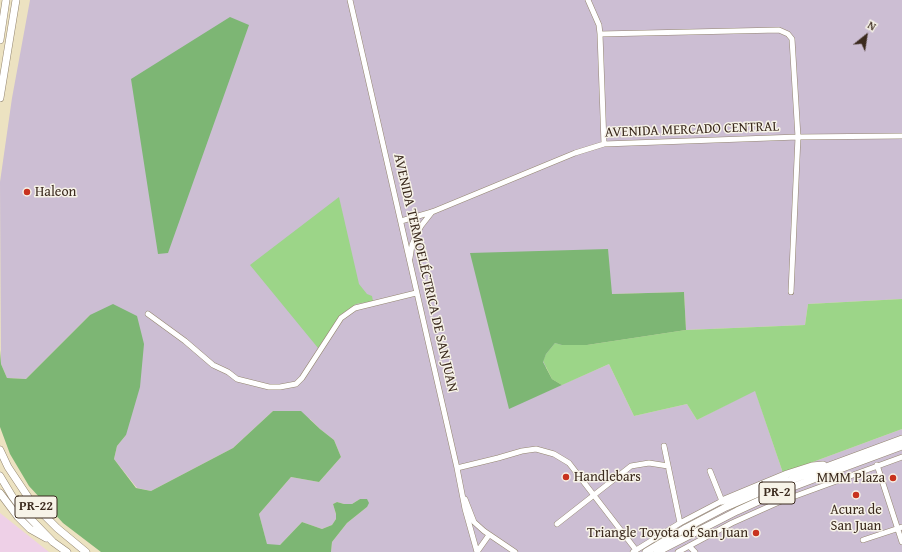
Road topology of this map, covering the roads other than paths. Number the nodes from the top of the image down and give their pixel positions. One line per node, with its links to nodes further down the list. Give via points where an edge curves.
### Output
1 (6, 0): 6 (highway)
2 (16, 0): 7 (highway)
3 (350, 0): 12 (street, AVENIDA TERMOELÉCTRICA DE SAN JUAN)
4 (588, 0): 5 (street)
5 (600, 34): 9 (street, via 779,30 788,34 792,39); 10 (street)
6 (0, 40)
7 (0, 98)
8 (902, 136): 9 (street, AVENIDA MERCADO CENTRAL)
9 (798, 137): 10 (street, AVENIDA MERCADO CENTRAL); 14 (street)
10 (604, 144): 11 (street, AVENIDA MERCADO CENTRAL, via 575,153)
11 (432, 212): 12 (street, AVENIDA MERCADO CENTRAL); 13 (street, via 416,235)
12 (401, 222): 13 (street, AVENIDA TERMOELÉCTRICA DE SAN JUAN)
13 (410, 263): 15 (street, AVENIDA TERMOELÉCTRICA DE SAN JUAN)
14 (791, 292)
15 (416, 293): 16 (street, via 355,308 340,318 302,378 296,384 280,387 269,387 237,379 213,365); 25 (street, AVENIDA TERMOELÉCTRICA DE SAN JUAN)
16 (148, 314)
17 (902, 439): 22 (highway, PR-2)
18 (664, 446): 24 (street)
19 (902, 446): 41 (highway, PR-2, via 774,494)
20 (0, 450): 43 (highway, PR-22, via 32,503)
21 (902, 456): 23 (street)
22 (831, 464): 31 (highway, via 800,470); 46 (highway, PR-2, via 726,508)
23 (877, 465): 34 (street); 39 (street, via 778,502)
24 (668, 466): 30 (street, via 631,466); 32 (street)
25 (457, 468): 28 (street, AVENIDA TERMOELÉCTRICA DE SAN JUAN); 30 (street, via 522,451 547,451 570,463)
26 (710, 471): 31 (street)
27 (0, 476): 37 (highway, PR-22, via 23,510)
28 (462, 491): 35 (street, via 474,522); 44 (street, AVENIDA TERMOELÉCTRICA DE SAN JUAN)
29 (0, 493): 37 (highway, via 30,529)
30 (593, 495): 33 (street); 40 (street)
31 (722, 501): 32 (street)
32 (680, 523): 40 (street)
33 (557, 524)
34 (900, 528): 36 (street); 38 (street)
35 (489, 535): 44 (street); 45 (street)
36 (863, 540)
37 (53, 542): 42 (highway, PR-22)
38 (902, 542)
39 (689, 546): 47 (street); 48 (street)
40 (635, 551)
41 (660, 551)
42 (67, 552)
43 (86, 552)
44 (477, 552)
45 (515, 552)
46 (646, 552)
47 (678, 552)
48 (695, 552)

